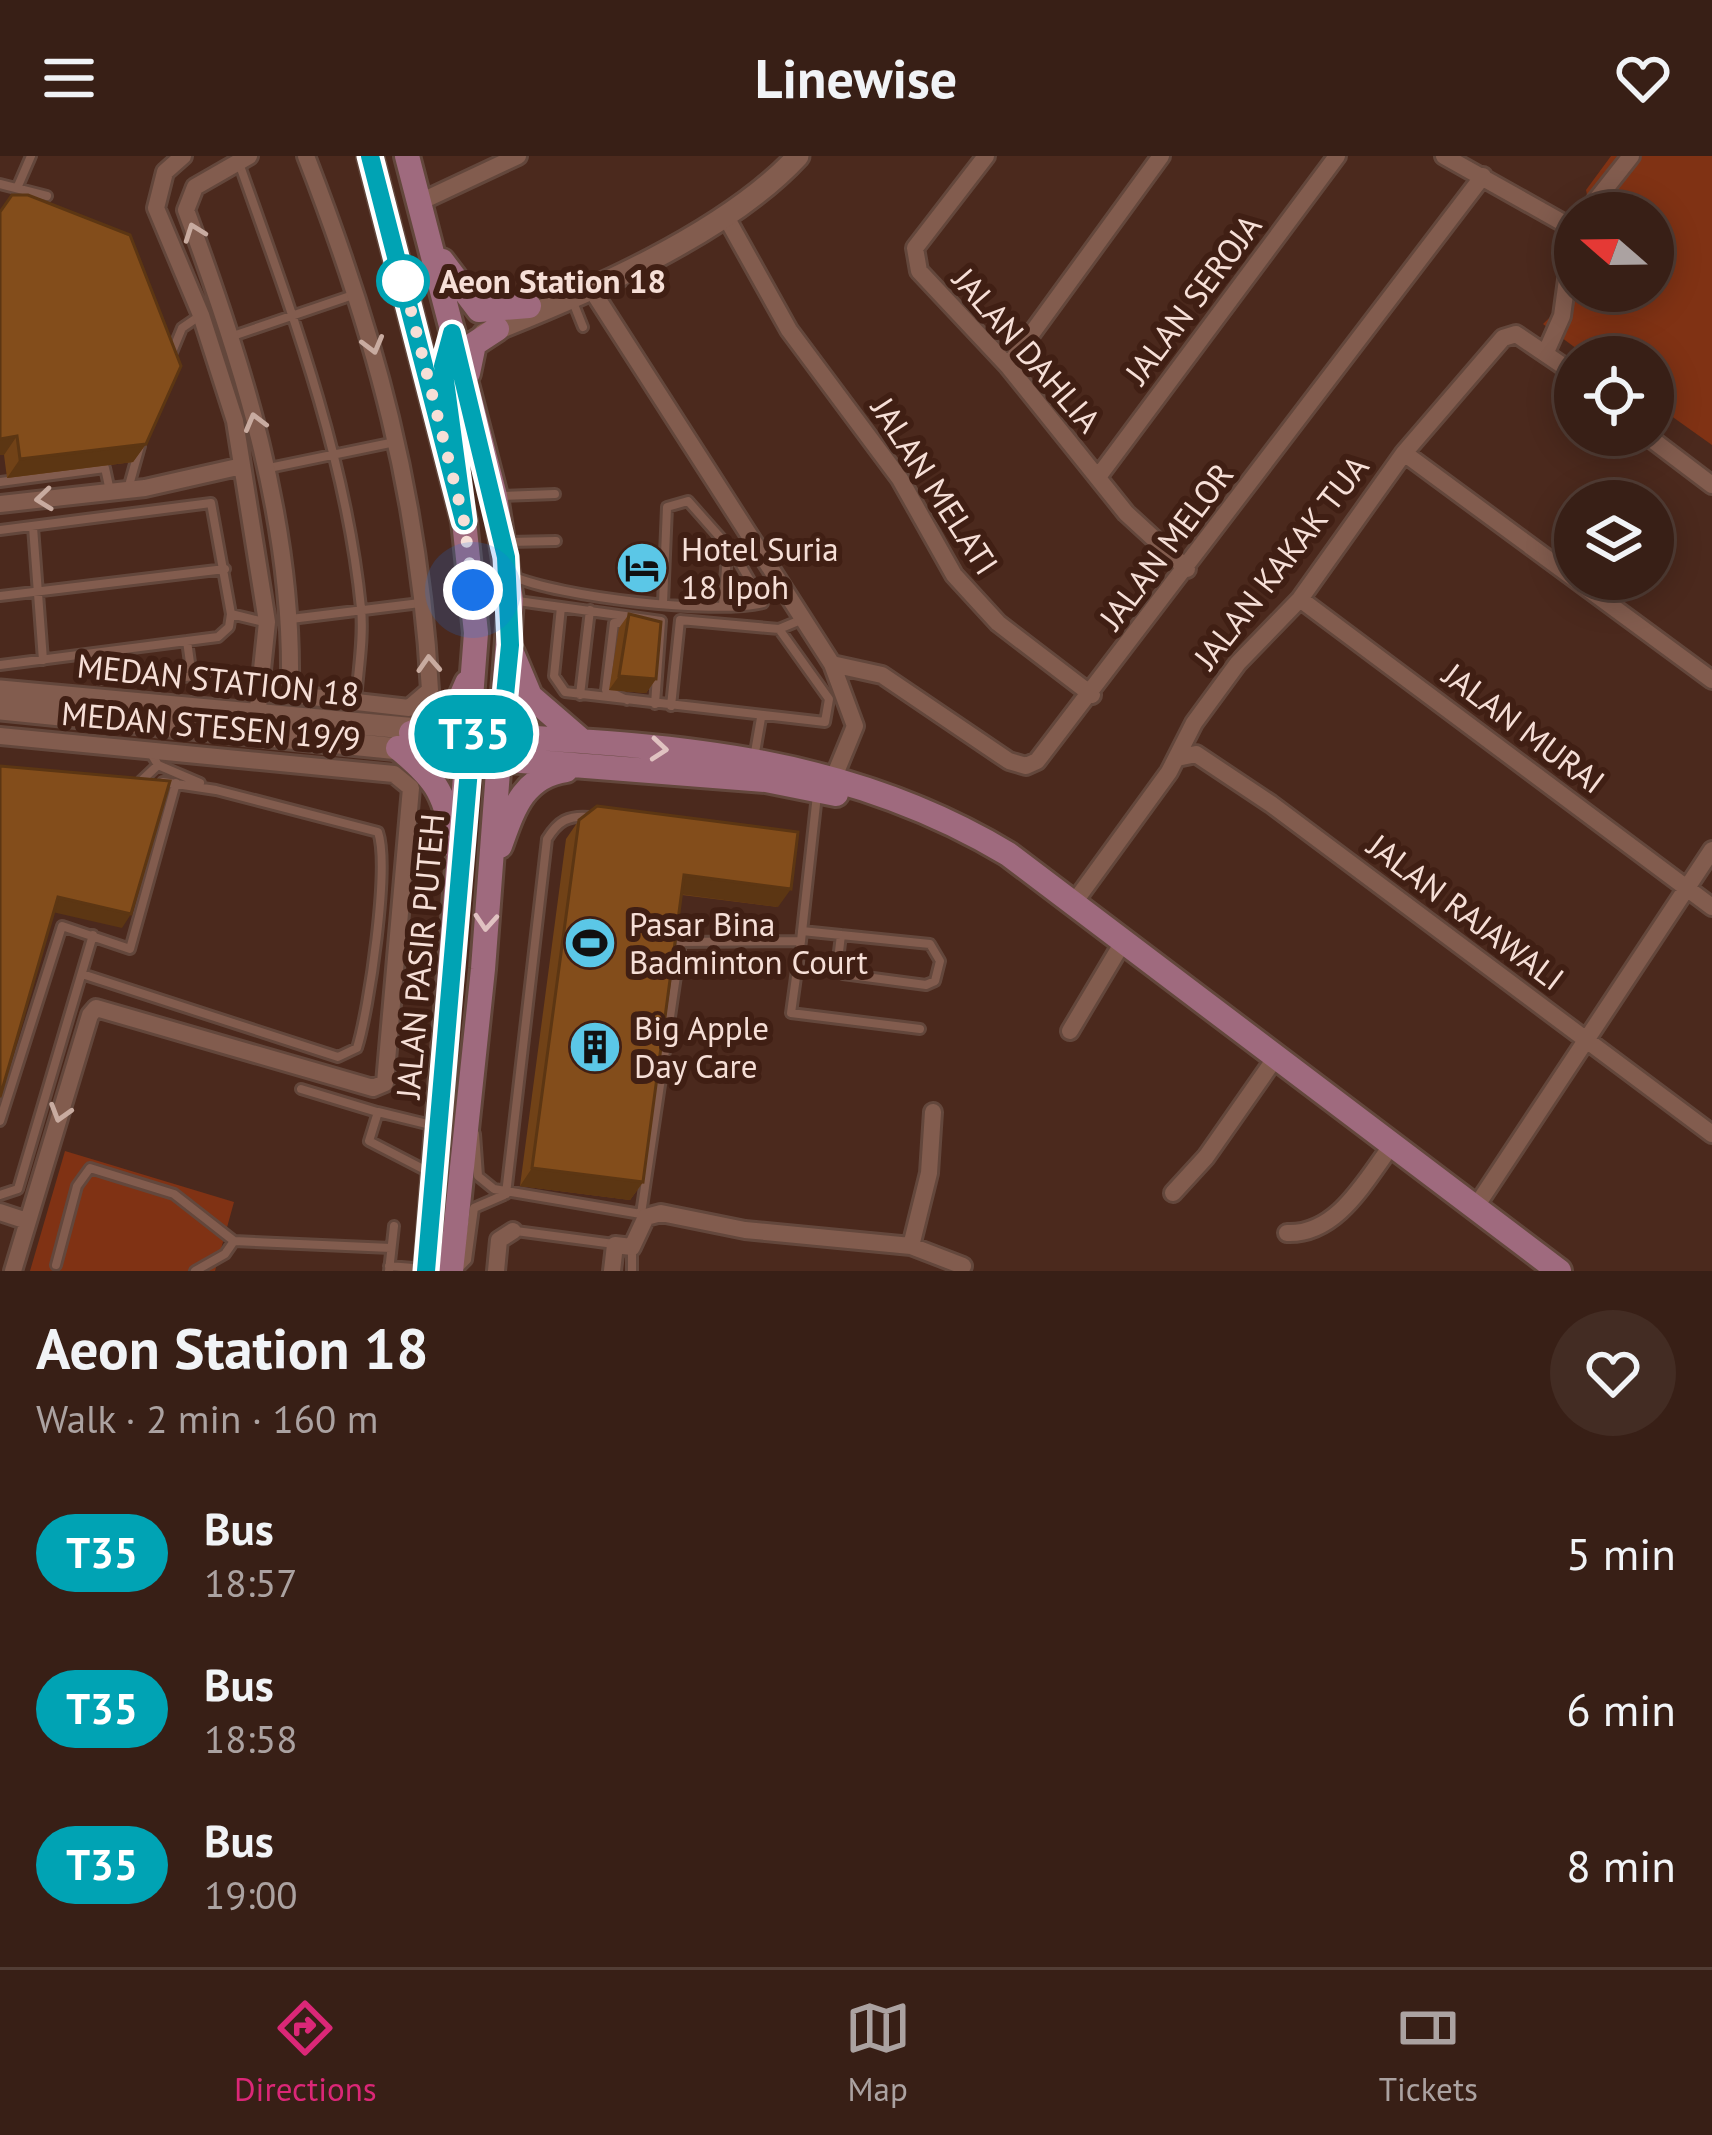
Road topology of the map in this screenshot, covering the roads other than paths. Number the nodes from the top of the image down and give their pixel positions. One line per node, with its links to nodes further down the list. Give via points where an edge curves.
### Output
1 (31, 156): 16 (lane)
2 (183, 156): 27 (street, via 165,172 156,208)
3 (306, 156): 23 (street)
4 (374, 156): 32 (main road, via 429,315); 54 (main road, JALAN PASIR PUTEH)
5 (406, 156): 19 (main road, JALAN PASIR PUTEH)
6 (518, 156): 19 (street)
7 (798, 156): 20 (street)
8 (986, 156): 36 (street, JALAN DAHLIA, via 915,259)
9 (1161, 156): 36 (street)
10 (1336, 156): 46 (street, JALAN SEROJA)
11 (1444, 156): 14 (street)
12 (1630, 156): 17 (street)
13 (244, 159): 28 (lane); 31 (street, one-way to 13, via 186,211 195,187)
14 (1483, 176): 21 (street); 62 (street, JALAN MELOR)
15 (0, 184): 16 (lane)
16 (18, 186): 18 (lane)
17 (1602, 192)
18 (47, 196)
19 (420, 202): 22 (main road, JALAN PASIR PUTEH)
20 (726, 217): 24 (street); 92 (street, JALAN MELATI, via 789,330 900,479 954,575 998,623)
21 (1554, 217)
22 (434, 249): 25 (main road, via 479,310); 32 (main road, JALAN PASIR PUTEH)
23 (359, 293): 28 (lane); 40 (street, one-way to 40)
24 (582, 294): 25 (street); 29 (lane); 30 (street); 59 (street)
25 (529, 306): 32 (street)
26 (1563, 312): 34 (street)
27 (201, 315): 33 (street); 37 (lane, via 182,328)
28 (293, 315): 31 (lane); 41 (lane)
29 (583, 327)
30 (497, 329): 32 (street); 38 (main road, via 470,352)
31 (233, 336): 33 (street); 45 (street, one-way to 31)
32 (452, 340): 38 (main road, JALAN PASIR PUTEH); 54 (main road, via 443,366)
33 (210, 342): 44 (street)
34 (1546, 352): 35 (street); 42 (street, JALAN KAKAK TUA, via 1516,334 1503,338)
35 (1554, 358)
36 (1008, 366): 46 (street, JALAN DAHLIA)
37 (165, 374)
38 (467, 391): 51 (main road, JALAN PASIR PUTEH)
39 (145, 431): 49 (lane)
40 (399, 441): 41 (lane); 68 (street)
41 (333, 453): 45 (lane); 73 (lane)
42 (1404, 453): 66 (street, JALAN KAKAK TUA); 88 (street)
43 (1674, 456): 48 (street)
44 (242, 466): 49 (street); 77 (street)
45 (267, 468): 75 (street)
46 (1098, 477): 62 (street, JALAN DAHLIA)
47 (0, 482): 49 (lane, via 105,469)
48 (1712, 485)
49 (128, 490): 52 (street, one-way to 52); 53 (lane)
50 (555, 494): 51 (lane)
51 (495, 496): 58 (main road, JALAN PASIR PUTEH)
52 (0, 504)
53 (150, 513): 55 (lane); 61 (lane, via 212,503)
54 (464, 521): 81 (main road, JALAN PASIR PUTEH)
55 (32, 527): 56 (lane); 64 (lane)
56 (0, 530)
57 (556, 541): 58 (lane)
58 (504, 542): 63 (main road, JALAN PASIR PUTEH)
59 (754, 543): 60 (lane); 76 (street)
60 (734, 553): 69 (lane, via 689,501 668,505); 70 (lane, via 725,560); 70 (lane, via 763,603)
61 (226, 568): 64 (lane); 74 (lane)
62 (1186, 569): 92 (street, JALAN MELOR)
63 (507, 574): 67 (main road, JALAN PASIR PUTEH); 69 (lane, via 532,585)
64 (37, 592): 65 (lane); 82 (lane)
65 (0, 596)
66 (1300, 598): 107 (street, JALAN KAKAK TUA, via 1238,663); 120 (street, JALAN MURAI)
67 (511, 600): 71 (lane); 80 (main road, JALAN PASIR PUTEH)
68 (425, 602): 73 (lane); 94 (street, one-way to 68, via 409,708 430,690)
69 (663, 603): 70 (lane)
70 (723, 605)
71 (561, 607): 72 (lane); 91 (lane, via 556,685)
72 (590, 610): 89 (lane, via 661,621); 91 (lane)
73 (361, 611): 75 (lane); 94 (lane)
74 (231, 614): 77 (lane); 79 (lane, via 226,634)
75 (291, 619): 77 (street); 94 (street, via 293,688)
76 (803, 619): 78 (lane); 84 (street)
77 (267, 622): 98 (street)
78 (779, 629): 96 (lane, via 680,620); 99 (lane, via 832,707 816,725)
79 (187, 641): 82 (lane); 86 (lane)
80 (510, 645): 104 (main road, JALAN PASIR PUTEH); 105 (main road, via 530,696)
81 (476, 655): 102 (main road, via 452,717); 103 (main road, JALAN PASIR PUTEH)
82 (43, 660): 83 (lane)
83 (0, 664)
84 (832, 664): 92 (street, JALAN MELOR, via 882,675 1026,766); 111 (street, via 855,726)
85 (214, 676): 86 (lane)
86 (191, 677): 87 (lane)
87 (99, 679)
88 (1712, 680)
89 (657, 686): 93 (lane, via 656,635 618,621 606,690); 95 (lane)
90 (0, 691): 98 (street, MEDAN STATION 18)
91 (580, 694): 93 (lane)
92 (1092, 695)
93 (628, 701): 95 (lane)
94 (356, 702)
95 (655, 704): 96 (lane)
96 (671, 706): 99 (lane)
97 (0, 709): 100 (street, MEDAN STATION 18)
98 (257, 717): 102 (street, MEDAN STATION 18)
99 (761, 718): 108 (lane)
100 (153, 722): 102 (street, MEDAN STATION 18); 106 (street)
101 (0, 736): 106 (street, MEDAN STESEN 19/9)
102 (405, 740): 103 (street, MEDAN STATION 18); 118 (main road, via 445,797)
103 (471, 745): 104 (main road, MEDAN STATION 18); 118 (main road, JALAN PASIR PUTEH)
104 (500, 748): 105 (main road, MEDAN STATION 18); 119 (main road, JALAN PASIR PUTEH)
105 (582, 755): 108 (main road, MEDAN STATION 18); 119 (main road, via 524,790)
106 (153, 757): 110 (lane); 113 (lane); 129 (street, MEDAN STESEN 19/9, via 394,774 411,788 382,1086)
107 (1177, 758): 121 (street, JALAN KAKAK TUA); 132 (street, JALAN RAJAWALI, via 1196,754 1271,804)
108 (764, 767): 111 (main road, MEDAN STATION 18)
109 (120, 780): 110 (lane)
110 (141, 781): 112 (lane)
111 (826, 782): 116 (lane); 121 (main road, MEDAN STATION 18, via 942,828)
112 (176, 783): 113 (lane); 123 (lane, via 130,949)
113 (217, 790): 128 (lane, via 378,832 382,875 357,1048 338,1057)
114 (598, 818): 144 (lane, via 575,815 548,839)
115 (789, 835): 116 (lane)
116 (813, 838): 125 (lane)
117 (1712, 850): 120 (street)
118 (460, 872): 139 (main road, JALAN PASIR PUTEH)
119 (489, 876): 137 (main road, JALAN PASIR PUTEH, one-way to 137)
120 (1687, 887): 122 (street, JALAN MURAI); 132 (street)
121 (1072, 904): 126 (main road, MEDAN STATION 18)
122 (1712, 907)
123 (93, 935): 127 (lane); 138 (lane, via 62,926)
124 (842, 935): 124 (lane, via 839,973 935,981 940,961 930,944); 125 (lane)
125 (802, 936): 130 (lane, via 791,1013); 144 (lane, via 683,938 641,1214)
126 (1123, 942): 131 (street); 133 (main road, MEDAN STATION 18)
127 (82, 974): 128 (lane); 145 (lane, via 18,1190)
128 (104, 981): 129 (lane)
129 (97, 1008): 148 (street, one-way to 148)
130 (920, 1029)
131 (1070, 1031)
132 (1584, 1041): 140 (street, JALAN RAJAWALI); 146 (street)
133 (1276, 1057): 141 (main road, MEDAN STATION 18); 143 (street)
134 (301, 1089): 135 (lane)
135 (378, 1112): 139 (lane); 142 (lane, via 369,1143)
136 (933, 1112): 154 (street, via 929,1172)
137 (466, 1118): 144 (lane, via 477,1138 478,1176); 162 (main road, JALAN PASIR PUTEH)
138 (0, 1121)
139 (438, 1126): 142 (main road, JALAN PASIR PUTEH)
140 (1712, 1134)
141 (1391, 1145): 146 (main road, MEDAN STATION 18); 151 (street, via 1325,1225)
142 (434, 1175): 159 (main road, JALAN PASIR PUTEH)
143 (1173, 1193)
144 (506, 1194): 162 (lane, via 474,1208 466,1260)
145 (0, 1195)
146 (1474, 1208): 166 (main road, MEDAN STATION 18)
147 (0, 1212): 148 (street)
148 (27, 1221): 160 (street)
149 (394, 1226): 155 (lane)
150 (513, 1231): 153 (lane); 163 (street, via 500,1237)
151 (1288, 1233)
152 (234, 1241): 155 (lane); 156 (lane, via 175,1194 90,1168 77,1186); 161 (lane)
153 (624, 1246): 154 (street, via 646,1217 661,1213); 164 (street); 165 (lane)
154 (910, 1246): 157 (street)
155 (391, 1248): 158 (lane)
156 (56, 1265)
157 (963, 1266)
158 (389, 1269): 159 (lane)
159 (427, 1270)
160 (13, 1271)
161 (195, 1271)
162 (454, 1271)
163 (496, 1271)
164 (612, 1271)
165 (632, 1271)
166 (1559, 1271)

